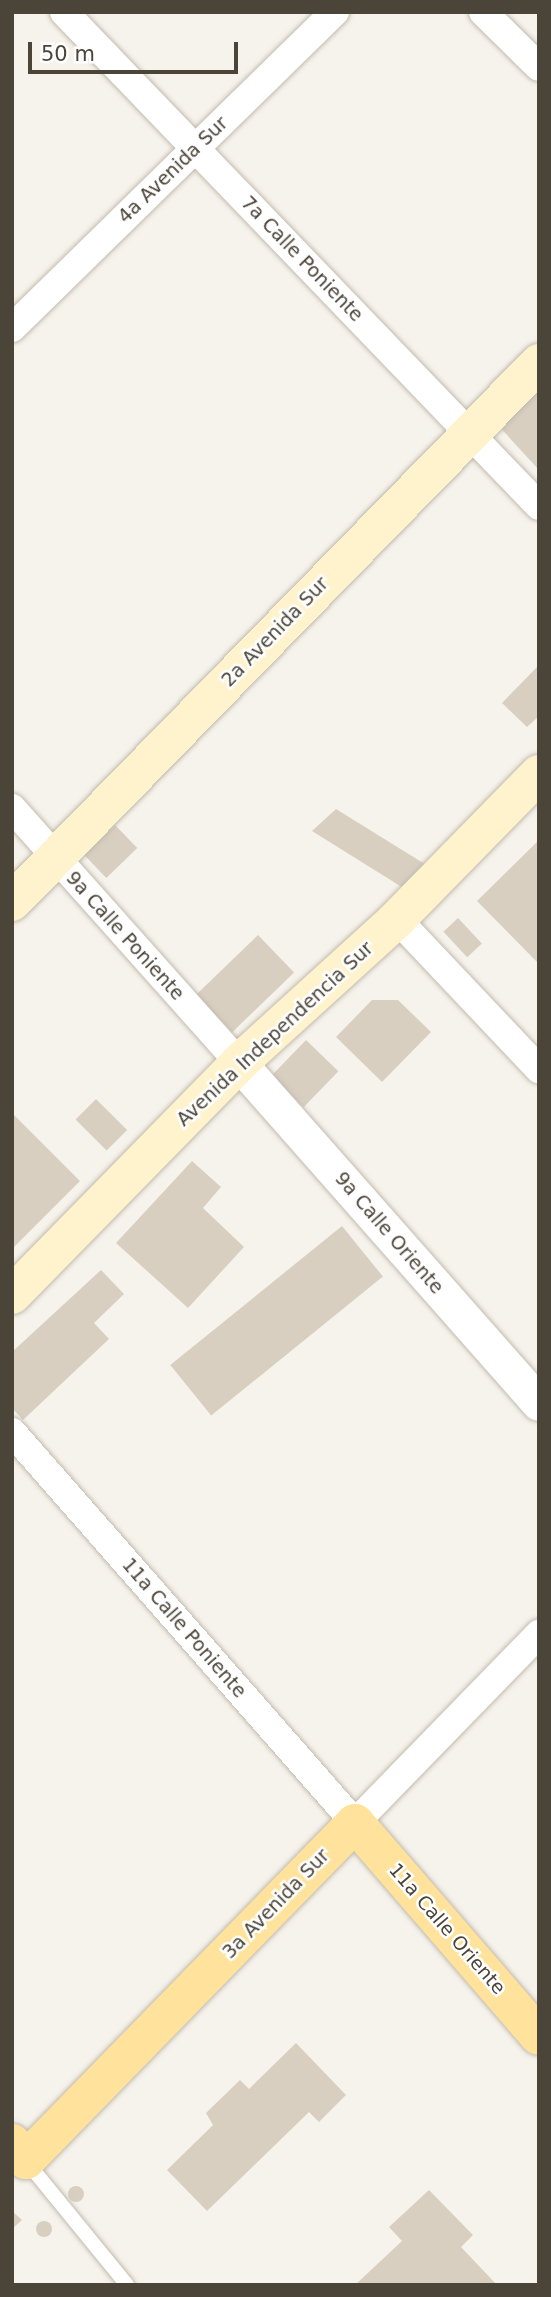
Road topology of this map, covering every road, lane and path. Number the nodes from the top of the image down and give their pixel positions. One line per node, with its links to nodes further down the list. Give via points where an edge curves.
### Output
1 (64, 12): 5 (street, 7a Calle Poniente)
2 (335, 12): 5 (street, 4a Avenida Sur)
3 (482, 12): 4 (street)
4 (539, 67)
5 (195, 148): 6 (street, 4a Avenida Sur); 8 (street, 7a Calle Poniente)
6 (12, 328)
7 (539, 363): 8 (main road, 2a Avenida Sur)
8 (470, 433): 9 (street, 7a Calle Poniente); 12 (main road, 2a Avenida Sur)
9 (539, 506)
10 (539, 774): 14 (main road, Avenida Independencia Sur)
11 (12, 808): 12 (street, 9a Calle Poniente)
12 (55, 858): 13 (main road, 2a Avenida Sur); 15 (street, 9a Calle Poniente)
13 (12, 902)
14 (397, 919): 15 (main road, Avenida Independencia Sur); 16 (street)
15 (239, 1063): 17 (main road, Avenida Independencia Sur); 18 (street, 9a Calle Oriente)
16 (539, 1069)
17 (12, 1295)
18 (539, 1403)
19 (12, 1433): 21 (street, 11a Calle Poniente)
20 (539, 1634): 21 (street, 3a Avenida Sur)
21 (355, 1823): 22 (main road, 11a Calle Oriente); 23 (main road, 3a Avenida Sur)
22 (539, 2036)
23 (17, 2159): 24 (lane)
24 (127, 2285)

